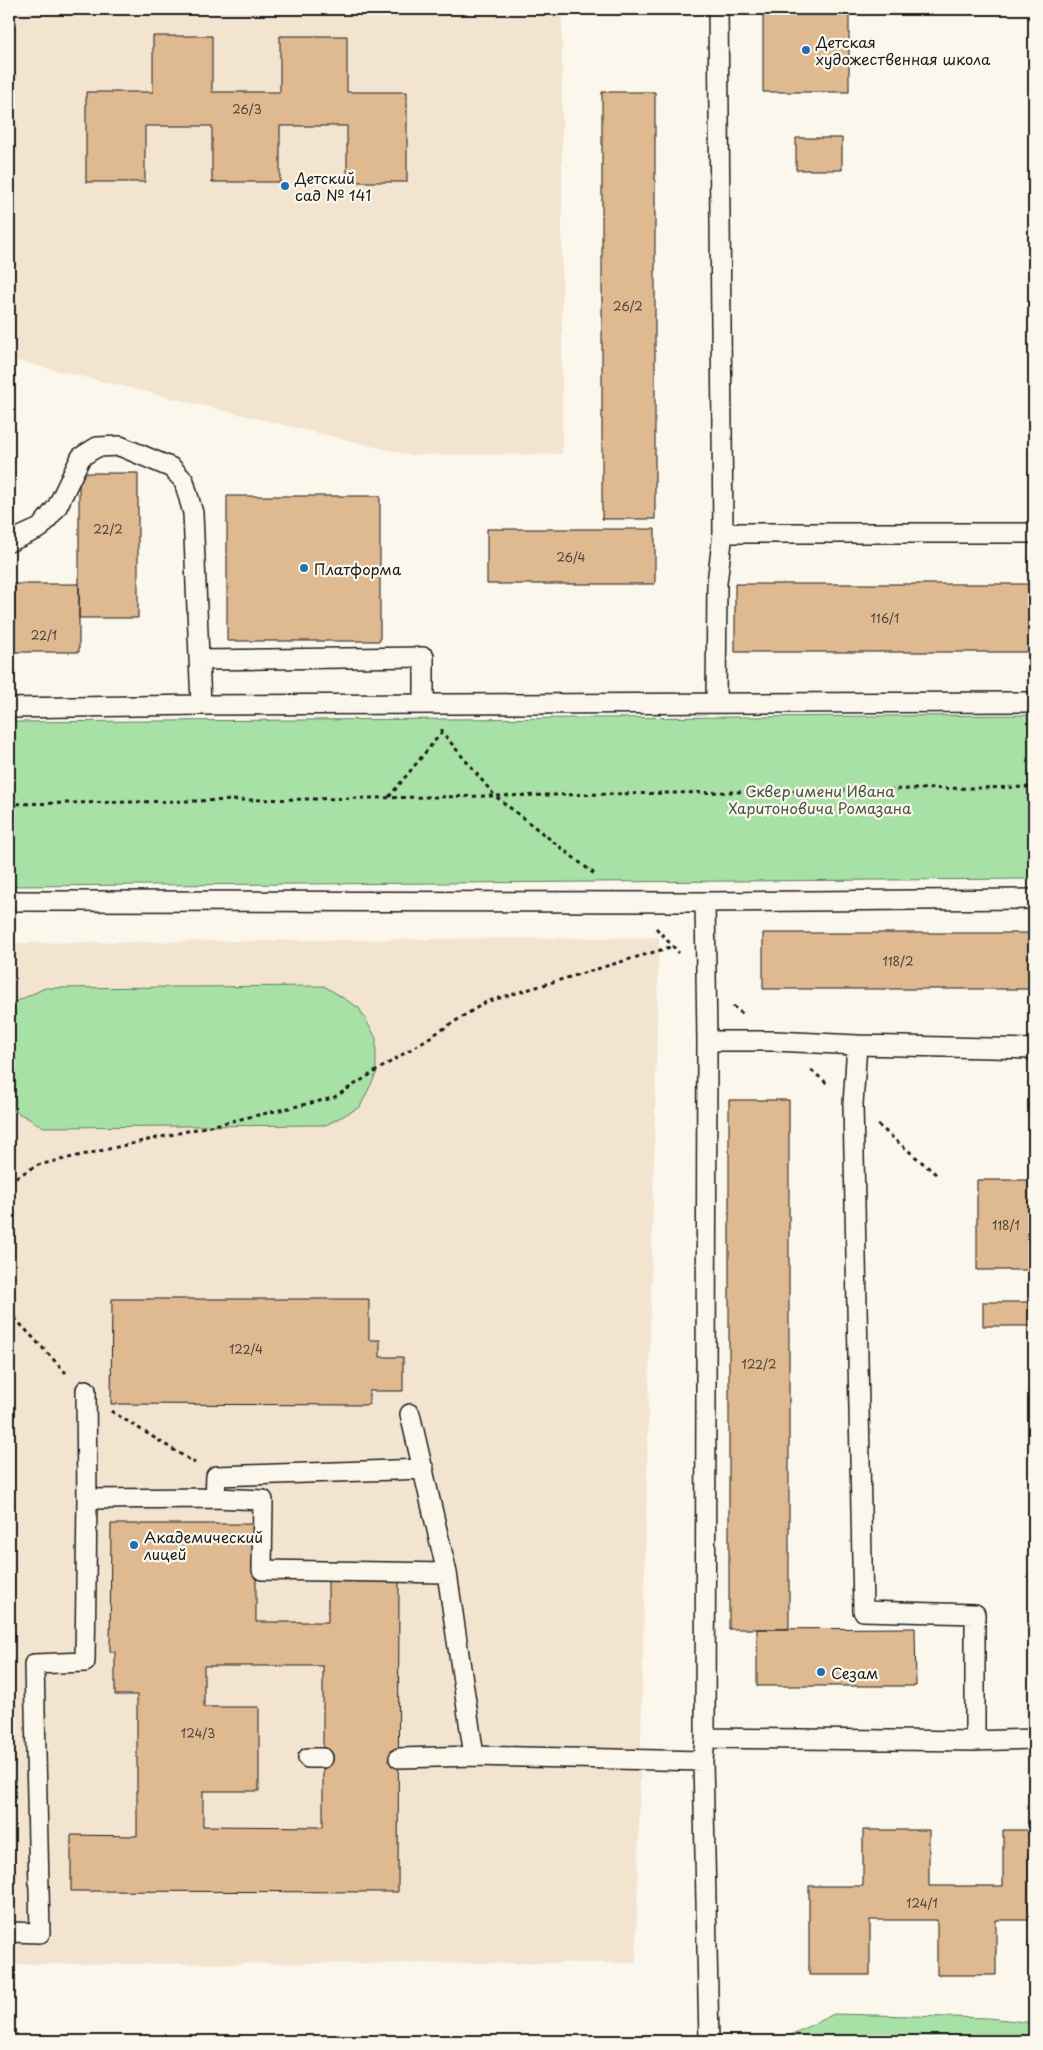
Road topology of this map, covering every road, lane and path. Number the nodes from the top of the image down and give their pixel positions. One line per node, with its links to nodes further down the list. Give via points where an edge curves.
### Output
1 (718, 9): 2 (lane)
2 (723, 533): 3 (lane); 7 (lane, via 717,583)
3 (1034, 533)
4 (9, 542): 5 (lane, via 40,528 57,508 81,457 97,447 120,446 172,468 184,481 193,513)
5 (200, 660): 8 (lane, via 424,657); 9 (lane)
6 (1034, 702): 7 (lane)
7 (716, 703): 8 (lane)
8 (432, 704): 9 (lane); 11 (path)
9 (201, 705): 10 (lane)
10 (9, 708)
11 (442, 732): 13 (path); 14 (path)
12 (1034, 787): 13 (path)
13 (495, 796): 14 (path); 18 (path)
14 (389, 797): 15 (path)
15 (9, 804)
16 (1034, 899): 19 (lane)
17 (9, 901): 18 (lane)
18 (630, 902): 19 (lane); 20 (path)
19 (705, 902): 21 (lane)
20 (674, 946): 21 (path); 29 (path, via 486,1002 333,1098 38,1165)
21 (706, 983): 22 (lane); 23 (path)
22 (707, 1041): 23 (lane); 36 (lane)
23 (775, 1041): 24 (lane)
24 (857, 1044): 25 (lane); 27 (lane)
25 (1034, 1049)
26 (810, 1070): 27 (path)
27 (854, 1104): 28 (path); 38 (lane, via 863,1611 975,1614)
28 (937, 1175)
29 (9, 1181)
30 (86, 1390): 34 (lane)
31 (410, 1414): 32 (lane)
32 (424, 1469): 33 (lane, via 216,1476); 35 (lane)
33 (215, 1498): 34 (lane); 35 (lane, via 262,1500 262,1570)
34 (87, 1499): 42 (lane, via 84,1662 34,1664 40,1933)
35 (447, 1573): 39 (lane)
36 (704, 1738): 38 (lane); 41 (lane)
37 (1034, 1739): 38 (lane)
38 (975, 1741)
39 (474, 1756): 40 (lane); 41 (lane)
40 (399, 1758)
41 (703, 1761): 43 (lane)
42 (9, 1932)
43 (710, 2041)

